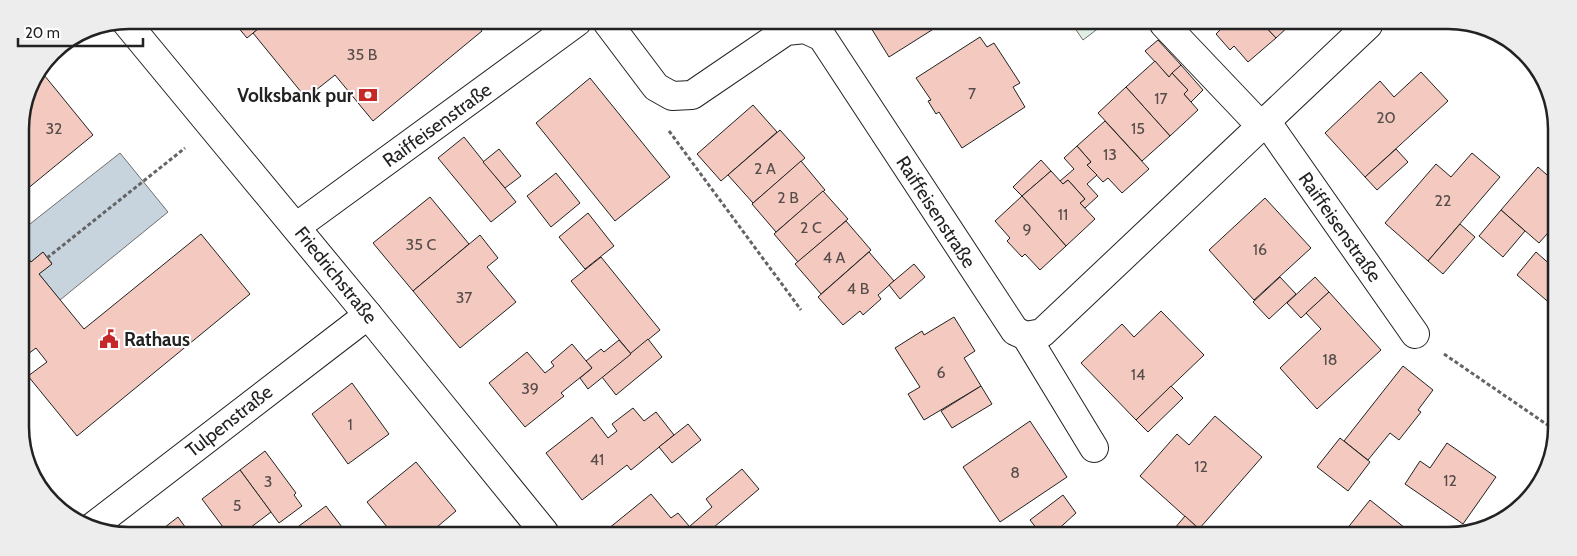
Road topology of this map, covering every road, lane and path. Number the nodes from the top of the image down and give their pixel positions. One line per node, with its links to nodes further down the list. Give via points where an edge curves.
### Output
1 (132, 29): 10 (street, Friedrichstraße)
2 (568, 29): 11 (street, Raiffeisenstraße)
3 (613, 29): 8 (street, via 656,87)
4 (799, 29): 8 (street, Raiffeisenstraße, via 786,31 692,95)
5 (807, 29): 16 (street, Raiffeisenstraße, via 822,37 1015,331)
6 (1169, 29): 9 (street, Raiffeisenstraße)
7 (1364, 29): 9 (street)
8 (672, 96): 13 (path, via 668,130)
9 (1263, 123): 15 (street, Raiffeisenstraße); 16 (street, via 1042,333)
10 (212, 126): 11 (street, Friedrichstraße); 12 (path)
11 (296, 227): 14 (street, Friedrichstraße)
12 (47, 258)
13 (801, 310)
14 (368, 314): 19 (street, Tulpenstraße); 20 (street, Friedrichstraße)
15 (1415, 334): 17 (path)
16 (1026, 336): 18 (street, Raiffeisenstraße)
17 (1548, 425)
18 (1094, 448)
19 (98, 522)
20 (540, 527)

